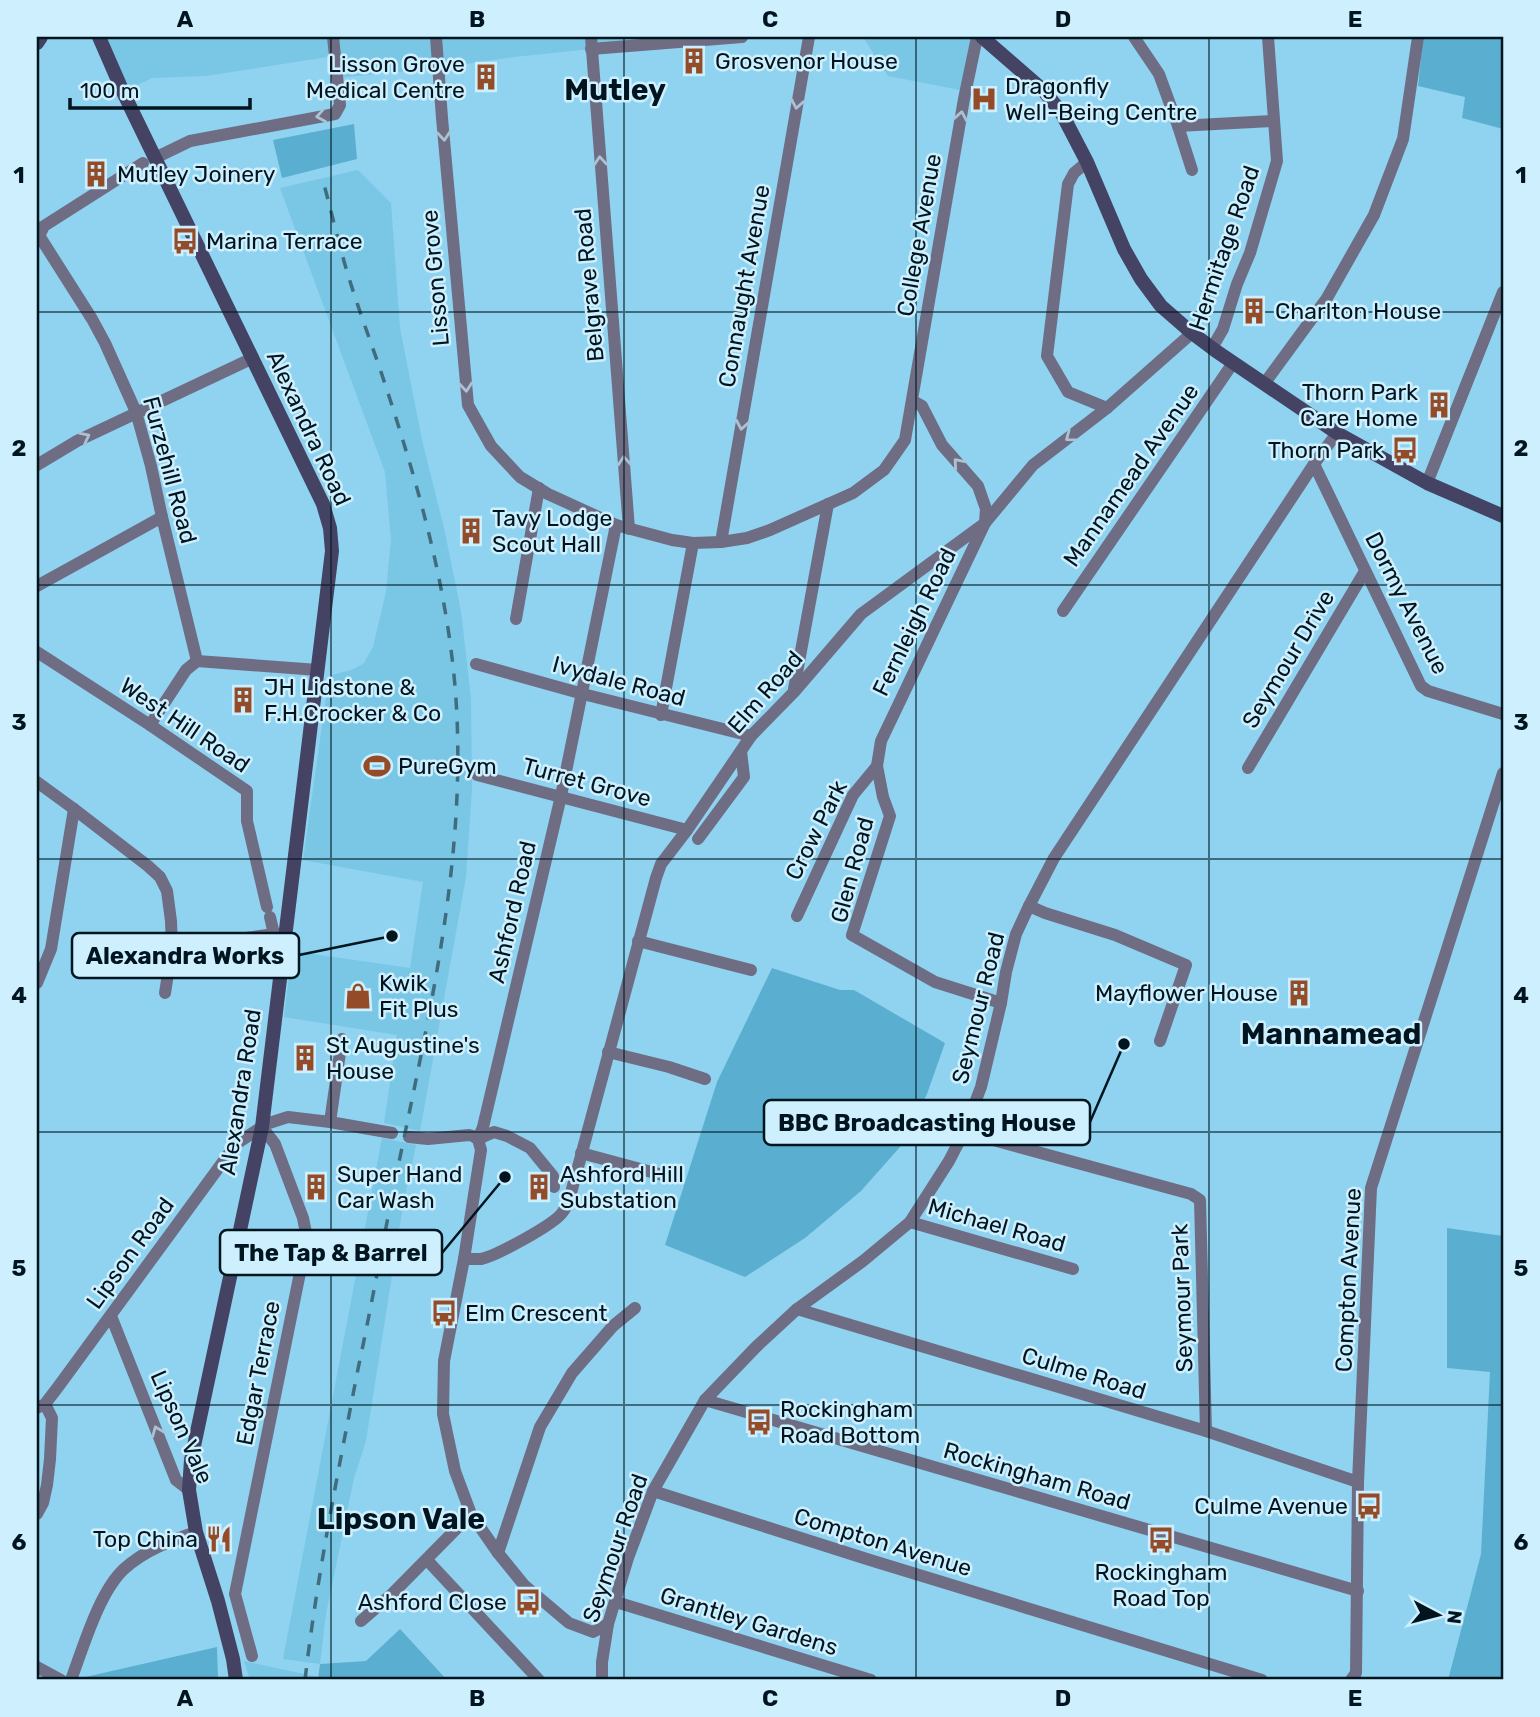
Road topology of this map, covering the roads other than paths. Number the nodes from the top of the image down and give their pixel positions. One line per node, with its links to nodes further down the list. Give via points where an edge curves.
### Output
1 (41, 37): 12 (main road)
2 (99, 37): 15 (main road, Alexandra Road)
3 (333, 37): 15 (street, one-way to 15, via 340,105 335,114 190,141)
4 (436, 37): 33 (street, Lisson Grove, one-way to 33, via 468,405 491,446 520,477)
5 (742, 37): 11 (street)
6 (809, 37): 40 (street, Connaught Avenue, one-way to 40)
7 (979, 37): 16 (main road, via 1043,90 1061,112); 25 (street, College Avenue, one-way to 7, via 964,99)
8 (1134, 37): 14 (street, via 1159,74)
9 (1268, 37): 13 (street, Hermitage Road)
10 (1418, 37): 24 (street, via 1403,139 1374,215 1327,298)
11 (591, 43): 39 (street, Belgrave Road, one-way to 11)
12 (37, 44)
13 (1274, 121): 14 (street); 21 (street, Hermitage Road, via 1277,161 1250,253)
14 (1178, 126): 17 (street)
15 (149, 161): 18 (street, via 44,226); 22 (main road, Alexandra Road)
16 (1087, 162): 20 (main road, via 1141,279 1161,306); 26 (street, via 1068,184 1047,356 1068,392)
17 (1192, 170)
18 (38, 235): 27 (street, Furzehill Road, via 99,331)
19 (1502, 299): 32 (street)
20 (1192, 333): 21 (main road); 26 (street, Elm Road)
21 (1212, 348): 23 (main road)
22 (253, 358): 27 (street); 49 (main road, Alexandra Road, via 323,504 330,528 332,551)
23 (1233, 363): 24 (main road); 44 (street, Mannamead Avenue)
24 (1264, 384): 28 (main road)
25 (913, 401): 29 (street, College Avenue); 37 (street, one-way to 25, via 986,509 978,486 942,444 922,406)
26 (1107, 408): 37 (street, Elm Road, one-way to 37, via 1033,466)
27 (136, 412): 31 (street, one-way to 27); 36 (street, Furzehill Road)
28 (1337, 433): 30 (street, Seymour Road); 32 (main road)
29 (905, 440): 34 (street, Lisson Grove, via 884,470 853,493)
30 (1314, 464): 42 (street, Dormy Avenue); 67 (street, Seymour Road, via 1054,858)
31 (37, 465)
32 (1427, 483): 35 (main road)
33 (539, 488): 38 (street, Lisson Grove); 45 (street)
34 (828, 504): 40 (street, Lisson Grove, via 770,530); 50 (street)
35 (1503, 516)
36 (162, 517): 43 (street); 47 (street, Furzehill Road)
37 (985, 523): 50 (street, Elm Road, via 861,614); 56 (street, Fernleigh Road)
38 (616, 526): 39 (street, Lisson Grove); 51 (street, Ashford Road)
39 (629, 529): 41 (street, Lisson Grove)
40 (721, 542): 41 (street, Lisson Grove)
41 (693, 543): 53 (street)
42 (1365, 571): 52 (street, Dormy Avenue, via 1421,686); 59 (street, Seymour Drive)
43 (37, 586)
44 (1063, 611)
45 (516, 619)
46 (37, 652): 54 (street, West Hill Road)
47 (197, 661): 49 (street); 54 (street, via 186,670)
48 (476, 664): 51 (street, Ivydale Road)
49 (318, 670): 69 (main road, Alexandra Road)
50 (794, 692): 55 (street, Elm Road)
51 (583, 694): 53 (street, Ivydale Road); 63 (street, Ashford Road)
52 (1503, 714)
53 (662, 715): 55 (street, Ivydale Road)
54 (150, 725): 69 (street, West Hill Road, via 247,791 247,821 269,912)
55 (751, 736): 57 (street, Elm Road)
56 (881, 740): 58 (street, Glen Road)
57 (741, 751): 65 (street, Elm Road); 66 (street, via 744,777)
58 (877, 766): 68 (street, Crow Park, via 853,795); 77 (street, Glen Road, via 890,816 852,935 935,982)
59 (1248, 768)
60 (1503, 773): 100 (street, Compton Avenue, via 1371,1188)
61 (477, 775): 63 (street, Turret Grove)
62 (37, 782): 64 (street)
63 (561, 796): 65 (street, Turret Grove); 87 (street, Ashford Road)
64 (74, 809): 72 (street, via 160,877 167,891); 73 (street)
65 (687, 830): 70 (street, Elm Road, via 661,864)
66 (698, 839)
67 (1029, 906): 77 (street, Seymour Road, via 1016,934); 79 (street, via 1186,965)
68 (796, 916)
69 (280, 934): 72 (street); 83 (main road, Alexandra Road)
70 (638, 941): 74 (street); 80 (street, Elm Road)
71 (37, 946): 73 (street)
72 (172, 948): 76 (street)
73 (51, 949): 75 (street)
74 (751, 970)
75 (37, 983)
76 (165, 993)
77 (1001, 1003): 84 (street, Seymour Road, via 981,1087)
78 (342, 1039): 82 (street)
79 (1160, 1041)
80 (608, 1052): 81 (street); 88 (street, Elm Road)
81 (705, 1079)
82 (330, 1122): 83 (street, via 288,1117); 85 (street)
83 (262, 1126): 96 (street, Lipson Road, via 236,1144); 101 (main road, Alexandra Road, via 191,1460); 109 (street, Edgar Terrace, via 275,1144 307,1238)
84 (964, 1132): 91 (street, Seymour Road); 99 (street, Seymour Park, via 1200,1200)
85 (392, 1133)
86 (409, 1137): 87 (street, via 469,1135)
87 (478, 1139): 90 (street, via 494,1132 530,1148 550,1172); 92 (street, Ashford Road, via 481,1150)
88 (581, 1153): 89 (street); 92 (street, Elm Road, via 565,1209 558,1218 481,1259)
89 (670, 1177)
90 (554, 1187)
91 (910, 1222): 93 (street, Michael Road); 95 (street, Seymour Road)
92 (464, 1259): 104 (street, Ashford Road, via 444,1361 443,1414 455,1471)
93 (1073, 1269)
94 (635, 1308): 106 (street, via 572,1373 540,1427)
95 (797, 1309): 97 (street, Seymour Road); 99 (street, Culme Road)
96 (111, 1316): 98 (street, Lipson Road); 101 (street, Lipson Vale, one-way to 96, via 176,1480)
97 (705, 1400): 102 (street, Seymour Road); 108 (street, Rockingham Road)
98 (41, 1406): 103 (street, via 52,1418 45,1494)
99 (1206, 1431): 100 (street, Culme Road)
100 (1358, 1482): 108 (street, Compton Avenue)
101 (189, 1490): 105 (main road, Lipson Vale)
102 (653, 1491): 111 (street, Seymour Road); 122 (street, Compton Avenue)
103 (37, 1514)
104 (471, 1514): 106 (street, Ashford Road); 107 (street)
105 (196, 1532): 110 (main road, Lipson Vale); 117 (street, via 162,1544 123,1570 98,1610)
106 (498, 1553): 113 (street, Ashford Road, via 524,1585 569,1623 593,1632)
107 (428, 1560): 112 (street); 119 (street)
108 (1358, 1591): 123 (street, Compton Avenue, via 1356,1673)
109 (235, 1594): 110 (street); 114 (street, Edgar Terrace)
110 (218, 1601): 118 (main road, Lipson Vale)
111 (616, 1602): 113 (street, Seymour Road); 121 (street, Grantley Gardens)
112 (361, 1620)
113 (608, 1624): 120 (street, Seymour Road)
114 (253, 1656)
115 (37, 1667): 116 (street)
116 (61, 1680)
117 (71, 1680)
118 (236, 1680)
119 (539, 1680)
120 (602, 1680)
121 (871, 1680)
122 (1262, 1680)
123 (1350, 1680)

